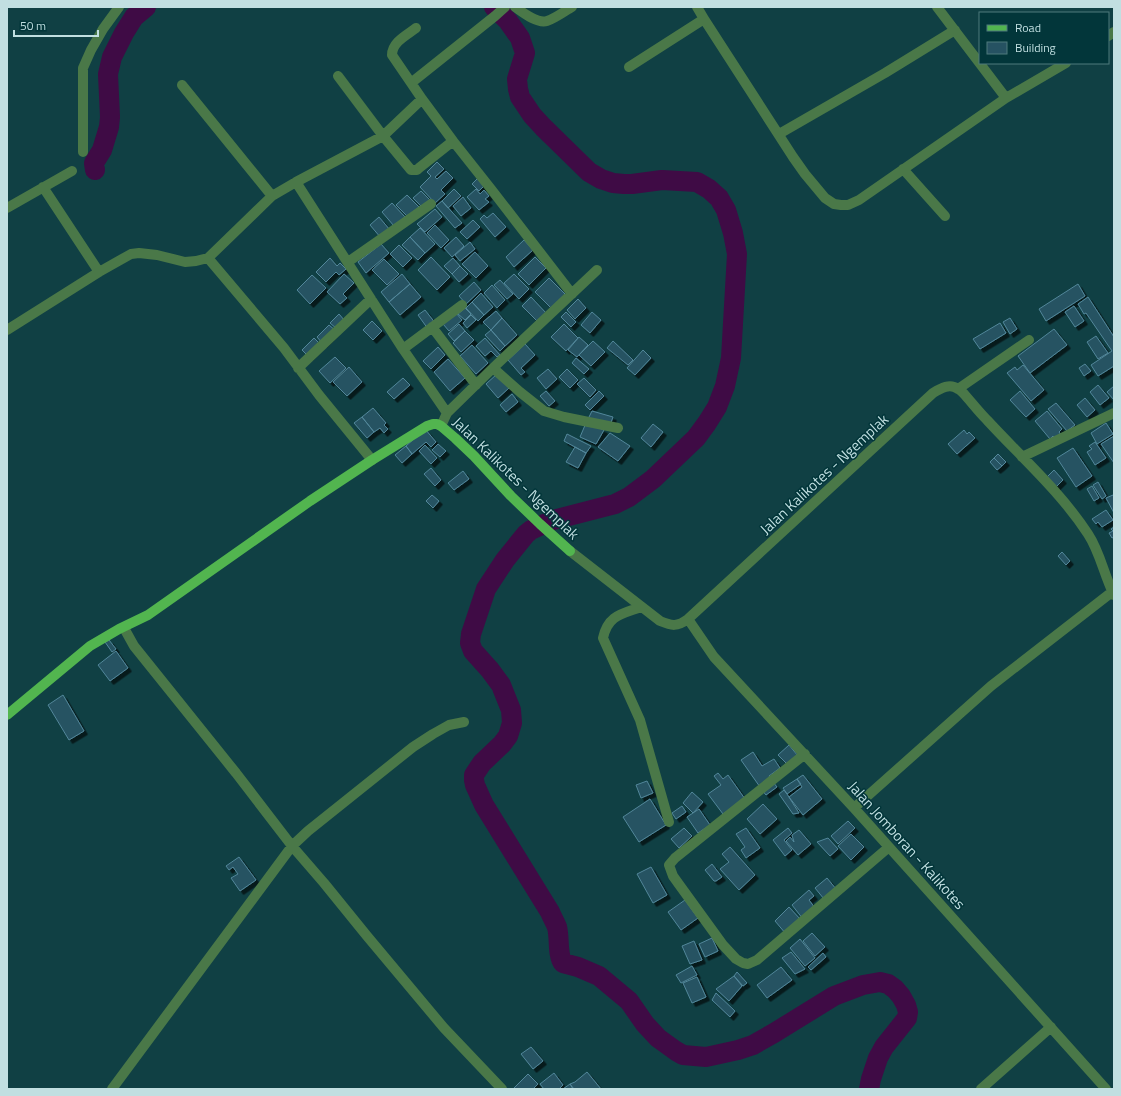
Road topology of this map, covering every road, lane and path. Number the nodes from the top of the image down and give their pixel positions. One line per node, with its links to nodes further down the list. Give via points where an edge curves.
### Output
1 (119, 7): 22 (street, via 103,29 83,68)
2 (515, 7): 3 (street, via 532,18 545,22)
3 (572, 7)
4 (697, 7): 7 (street)
5 (936, 7): 9 (street)
6 (504, 8): 15 (street)
7 (704, 19): 13 (street); 19 (street)
8 (416, 28): 15 (street, via 397,42 392,50 392,55)
9 (955, 30): 10 (street); 19 (street, via 885,74)
10 (979, 62)
11 (980, 64): 17 (street)
12 (1064, 64): 17 (street)
13 (629, 67)
14 (338, 76): 20 (street)
15 (411, 83): 18 (street)
16 (182, 85): 27 (street)
17 (1006, 98): 23 (street)
18 (422, 99): 20 (street); 21 (street)
19 (779, 134): 23 (street, via 805,174 825,198 834,204 853,203)
20 (383, 136): 21 (street, via 409,168 414,170); 25 (street)
21 (453, 141): 35 (street)
22 (82, 152)
23 (903, 169): 30 (street)
24 (72, 172): 26 (street)
25 (296, 182): 27 (street); 32 (street)
26 (44, 187): 29 (street); 34 (street)
27 (272, 196): 31 (street)
28 (431, 204): 32 (street)
29 (7, 208)
30 (945, 216)
31 (208, 258): 34 (street, via 185,262 157,255 131,254); 42 (street)
32 (348, 262): 36 (street)
33 (597, 270): 35 (street)
34 (99, 272): 39 (street)
35 (572, 294): 43 (street)
36 (371, 299): 41 (street); 42 (street)
37 (462, 306): 38 (street)
38 (432, 327): 41 (street); 44 (street)
39 (7, 330)
40 (1029, 340): 45 (street)
41 (403, 349): 46 (street)
42 (298, 368): 51 (street)
43 (493, 368): 44 (street); 49 (street, via 544,411)
44 (476, 385): 46 (street)
45 (958, 389): 50 (street); 55 (street, Jalan Kalikotes - Ngemplak, via 948,386 933,393)
46 (447, 413): 48 (street)
47 (1113, 416): 50 (street)
48 (441, 426): 51 (main road, Jalan Kalikotes - Ngemplak, via 427,426); 52 (main road, Jalan Kalikotes - Ngemplak)
49 (618, 428)
50 (1022, 457): 53 (street, via 1061,498 1088,534 1097,550)
51 (372, 460): 56 (main road, Jalan Kalikotes - Ngemplak, via 148,616)
52 (570, 551): 54 (street, Jalan Kalikotes - Ngemplak)
53 (1113, 593): 60 (street, via 991,686)
54 (641, 607): 55 (street, Jalan Kalikotes - Ngemplak, via 668,624 679,625); 61 (street, via 616,616 607,625 603,638 640,720)
55 (688, 619): 59 (street, Jalan Jomboran - Kalikotes, via 714,657)
56 (124, 628): 57 (main road, Jalan Kalikotes - Ngemplak, via 90,646); 62 (street, via 134,646)
57 (7, 715)
58 (464, 722): 62 (street, via 449,725 413,746)
59 (805, 754): 60 (street, Jalan Jomboran - Kalikotes); 63 (street, via 669,865 678,883 723,945 743,963 758,960)
60 (854, 808): 63 (street, Jalan Jomboran - Kalikotes)
61 (669, 822)
62 (292, 846): 66 (street); 67 (street, via 444,1028)
63 (889, 847): 64 (street, Jalan Jomboran - Kalikotes)
64 (1050, 1027): 65 (street); 69 (street, Jalan Jomboran - Kalikotes)
65 (993, 1085): 68 (street)
66 (112, 1089)
67 (502, 1089)
68 (981, 1089)
69 (1106, 1089)

